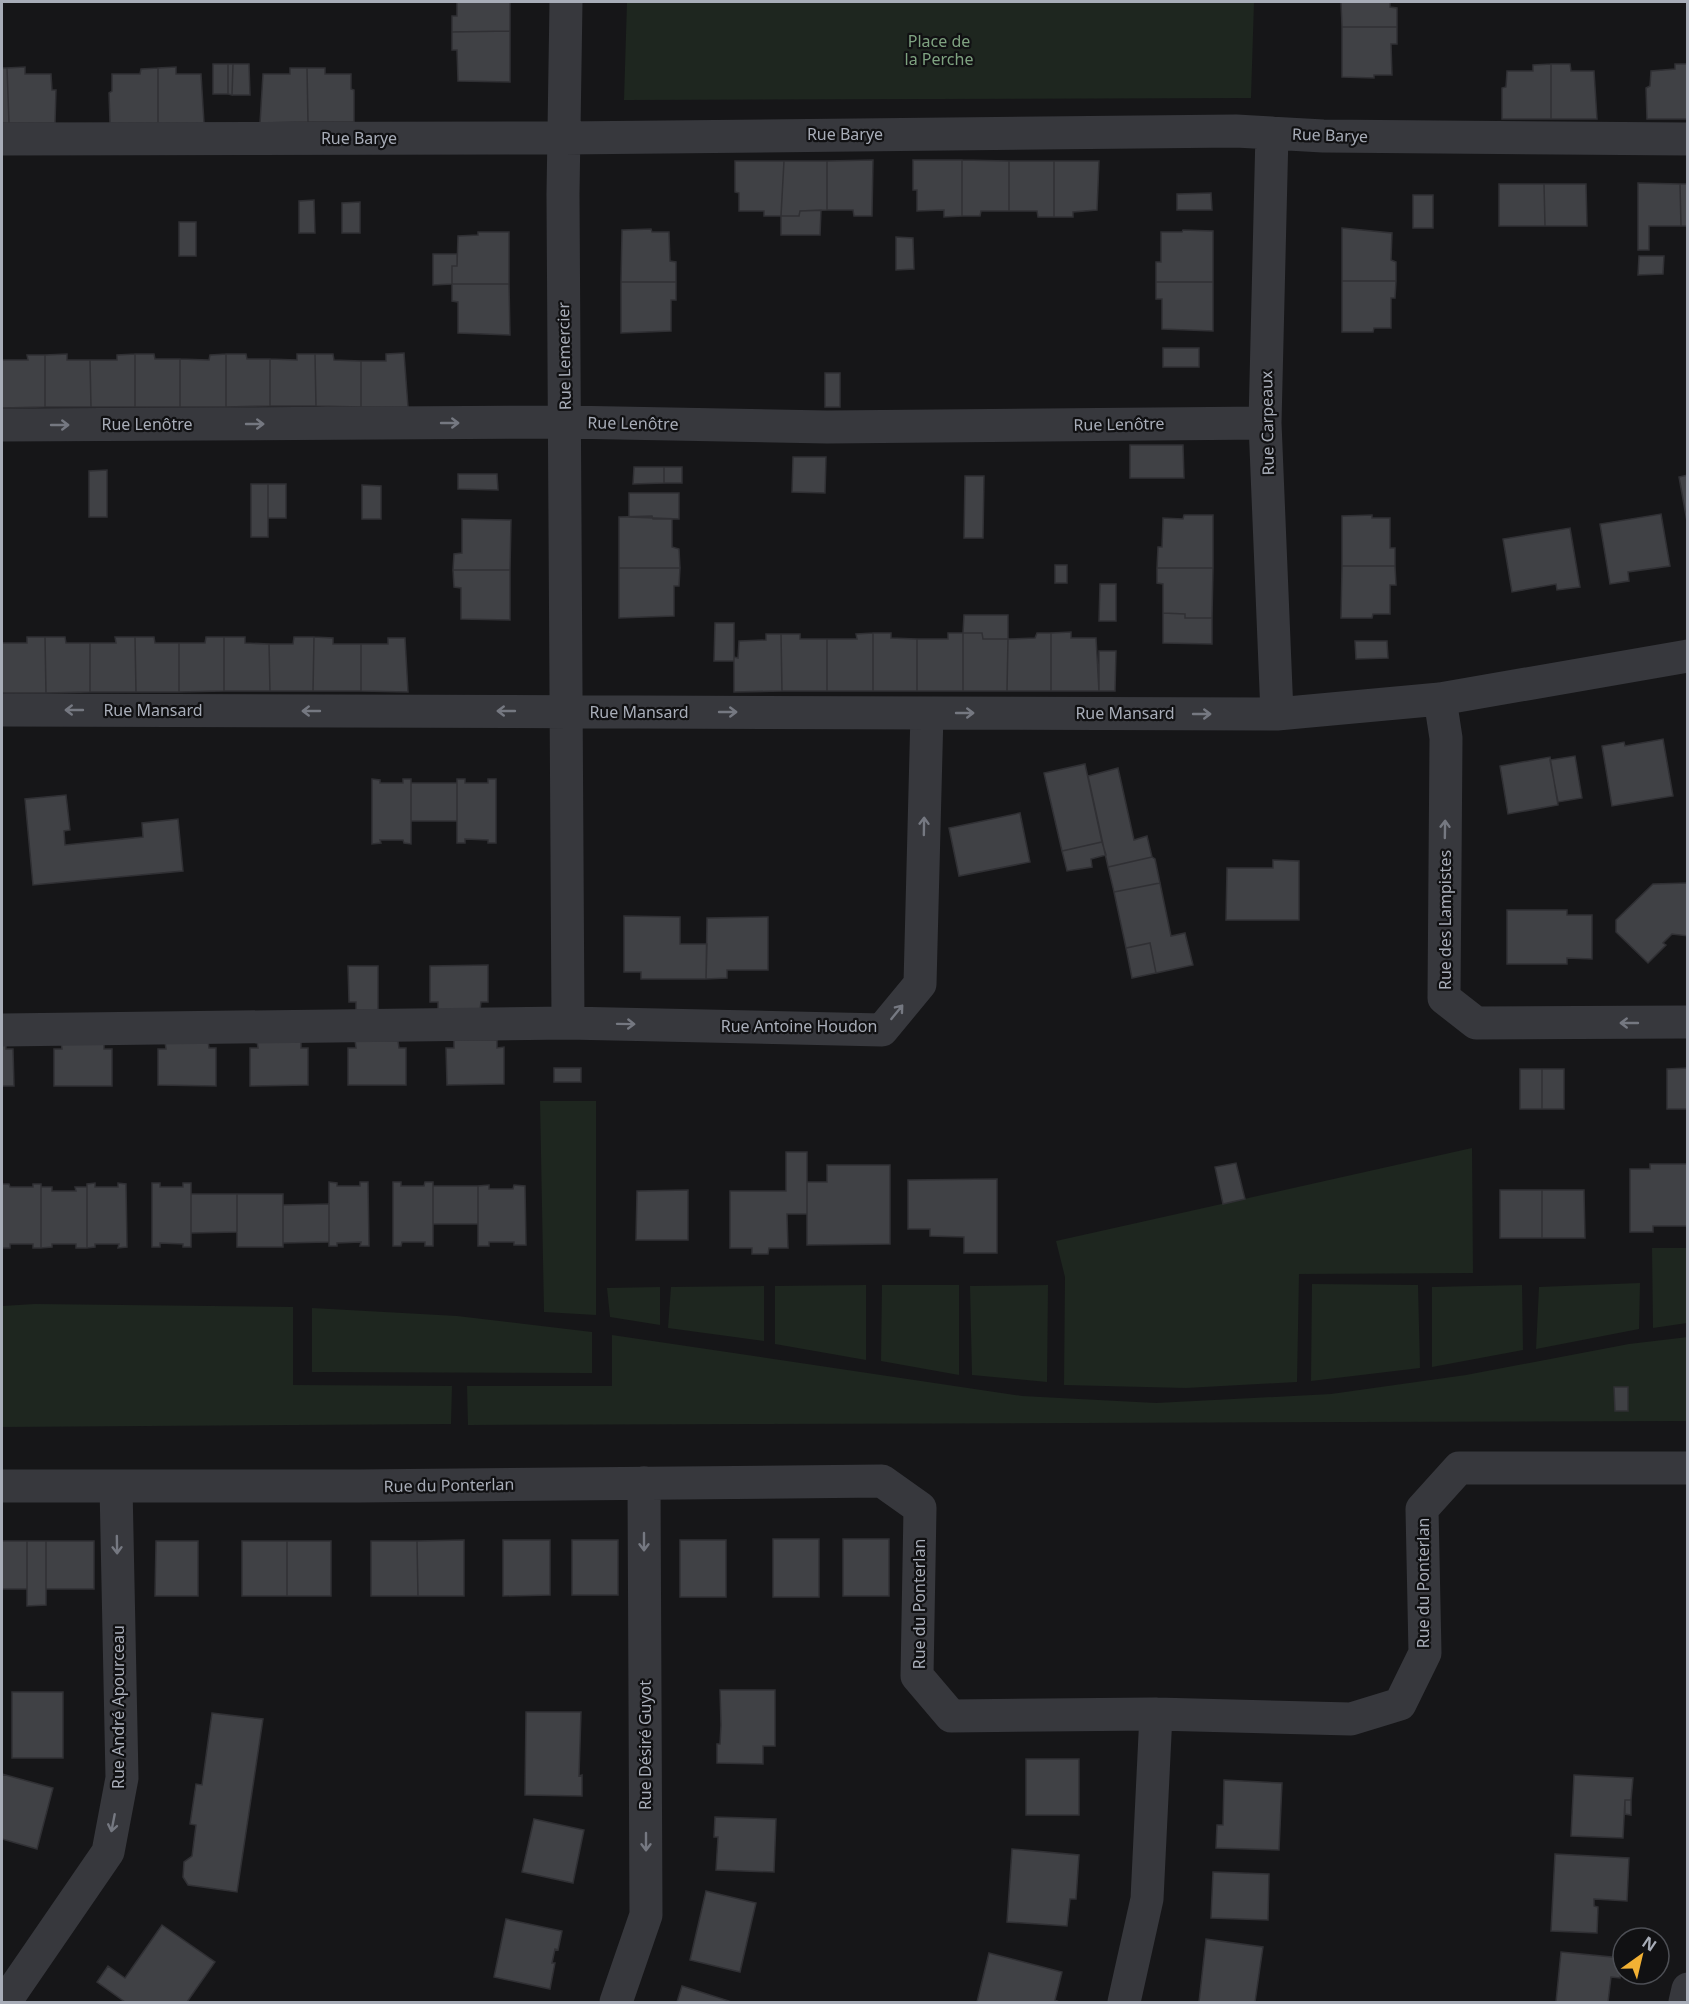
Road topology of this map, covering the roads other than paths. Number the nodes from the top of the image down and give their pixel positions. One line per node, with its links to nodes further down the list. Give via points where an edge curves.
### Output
1 (566, 2): 3 (street, Rue Lemercier)
2 (1272, 133): 3 (street, Rue Barye); 5 (street, Rue Barye); 7 (street, Rue Carpeaux)
3 (564, 138): 4 (street, Rue Barye); 6 (street, Rue Lemercier)
4 (2, 139)
5 (1688, 139)
6 (565, 422): 7 (street, Rue Lenôtre, via 827,427); 8 (street, Rue Lenôtre, one-way to 6); 12 (street, Rue Lemercier)
7 (1265, 423): 14 (street, Rue Carpeaux)
8 (2, 425)
9 (1688, 656): 10 (street, Rue Mansard)
10 (1440, 699): 14 (street, Rue Mansard); 16 (street, Rue des Lampistes, one-way to 10, via 1476,1023 1444,998 1446,738)
11 (2, 710): 12 (street, Rue Mansard, one-way to 11)
12 (564, 711): 13 (street, Rue Mansard, one-way to 13); 15 (street, Rue Lemercier)
13 (927, 713): 14 (street, Rue Mansard, one-way to 14); 15 (street, Rue Antoine Houdon, one-way to 13, via 882,1030 920,984)
14 (1278, 714)
15 (568, 1023): 17 (street)
16 (1688, 1023)
17 (2, 1030)
18 (1688, 1468): 22 (street, Rue du Ponterlan, via 1459,1468 1422,1509 1425,1653 1400,1704 1352,1719)
19 (644, 1483): 21 (street, Rue du Ponterlan); 22 (street, Rue du Ponterlan, via 882,1480 920,1508 917,1676 951,1716); 25 (street, Rue Désiré Guyot, one-way to 25, via 646,1915)
20 (2, 1486): 21 (street, Rue du Ponterlan)
21 (116, 1486): 24 (street, Rue André Apourceau, one-way to 24, via 122,1778 108,1852)
22 (1156, 1714): 26 (street, via 1148,1899)
23 (1688, 1989): 27 (street)
24 (5, 2002)
25 (616, 2002)
26 (1124, 2002)
27 (1685, 2002)

